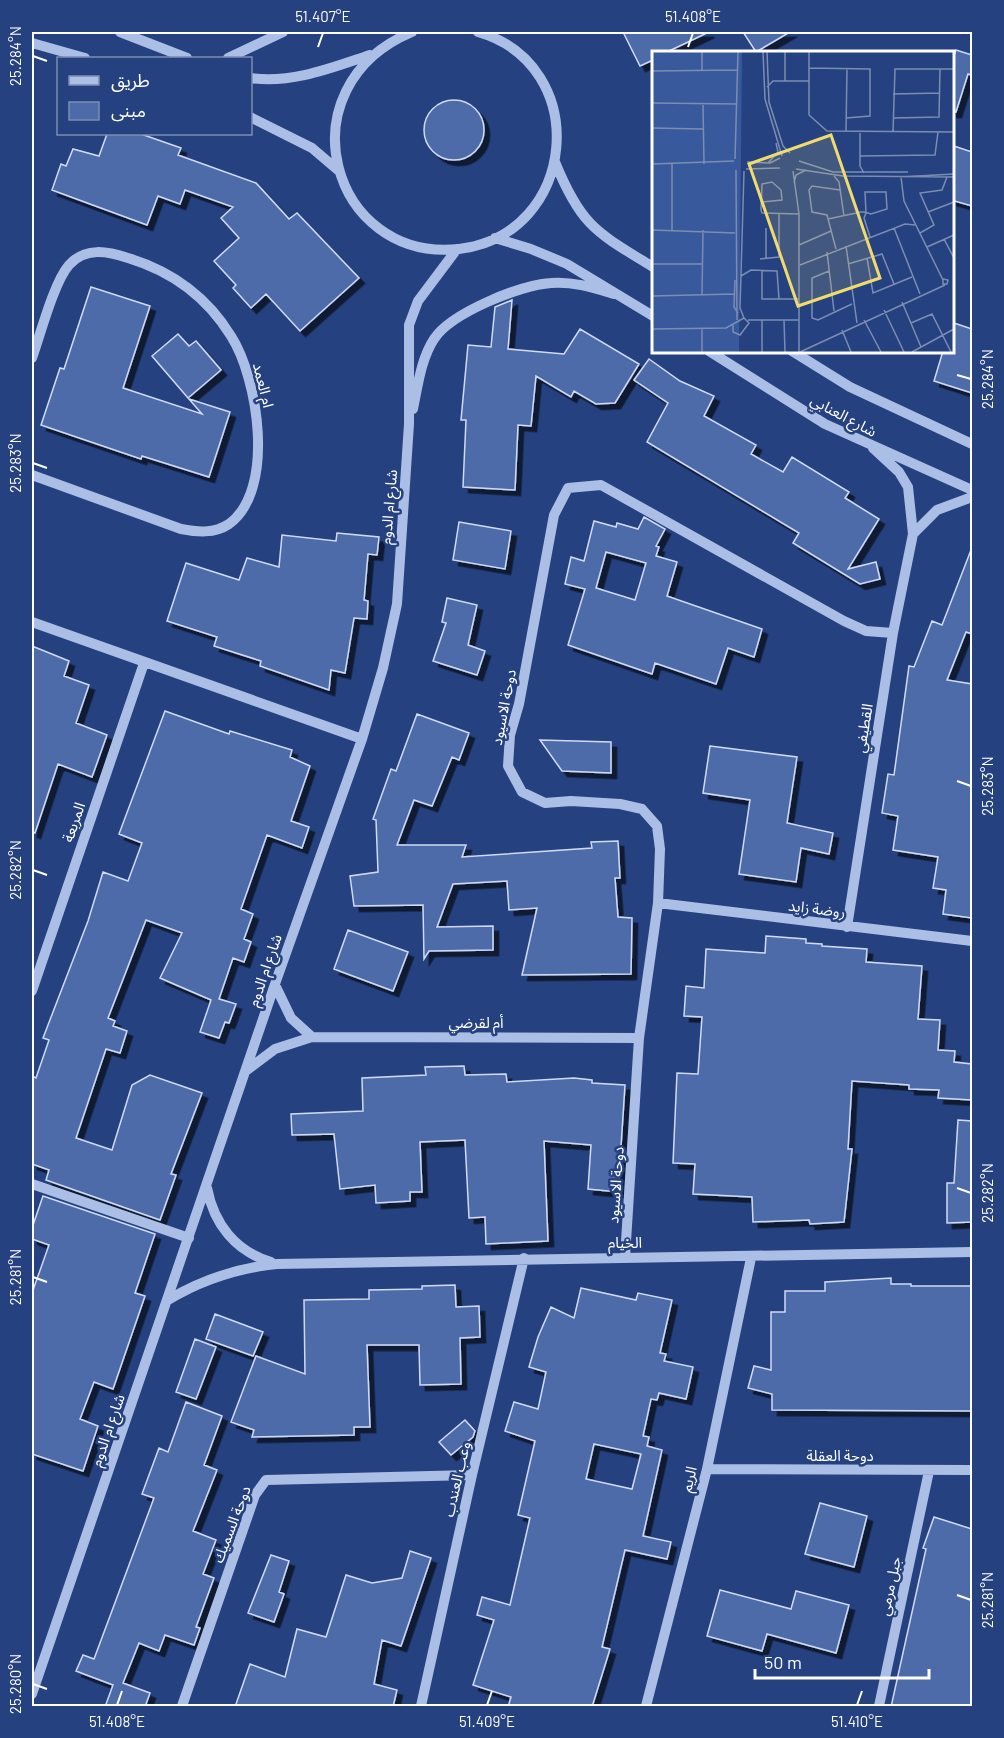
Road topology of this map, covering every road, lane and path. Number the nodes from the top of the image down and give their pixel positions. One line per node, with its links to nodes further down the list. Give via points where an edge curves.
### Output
1 (120, 32): 9 (street)
2 (283, 32): 10 (street)
3 (412, 32): 5 (street)
4 (484, 33): 13 (street, via 518,53 546,87 555,111)
5 (392, 36): 7 (street)
6 (32, 43): 8 (street)
7 (370, 55): 11 (street, via 288,79); 14 (street, via 354,74 337,112 334,146)
8 (81, 57)
9 (184, 57)
10 (230, 57)
11 (252, 78)
12 (252, 118): 14 (street, via 305,144)
13 (555, 162): 15 (street, via 537,202 523,219); 17 (street, via 569,195 593,228)
14 (339, 171): 16 (street, via 349,194 384,231 407,242)
15 (495, 238): 16 (street); 18 (street, via 567,264)
16 (457, 249): 23 (street, شارع ام الدوم, via 418,301 409,325)
17 (652, 266)
18 (614, 294): 19 (street); 23 (street, via 570,284 543,284 453,319 428,349)
19 (652, 315)
20 (711, 352): 25 (street, شارع العنابي, via 825,424)
21 (794, 352): 24 (street, شارع العنابي, via 850,387)
22 (32, 358): 26 (street, ام العمد, via 60,281 68,266 80,256 97,251 149,264 210,307 232,337 248,370 256,406 258,450 245,507 228,525 205,533 181,529)
23 (409, 424): 33 (street, شارع ام الدوم, via 397,604)
24 (972, 444)
25 (873, 448): 27 (street, شارع العنابي); 29 (street, القطيفي, via 899,472 908,487)
26 (32, 475)
27 (972, 490)
28 (972, 497): 29 (street, via 938,510)
29 (913, 534): 31 (street, القطيفي)
30 (32, 622): 32 (street)
31 (893, 633): 34 (street, دوحة الاسيود, via 866,632 844,621 601,484 568,488 554,515 507,765 522,792 545,803 620,804 642,809 657,826); 35 (street, القطيفي)
32 (144, 663): 33 (street); 38 (street, المربعة)
33 (362, 739): 37 (street, شارع ام الدوم)
34 (658, 903): 35 (street, روضة زايد); 40 (street, دوحة الاسيود)
35 (847, 927): 36 (street, روضة زايد)
36 (972, 942)
37 (275, 984): 39 (street, via 291,1018); 41 (street, شارع ام الدوم)
38 (32, 991)
39 (312, 1037): 40 (street, أم لقرضي); 41 (street, أم لقرضي, via 275,1048)
40 (639, 1038): 46 (street, دوحة الاسيود)
41 (244, 1072): 43 (street, شارع ام الدوم)
42 (32, 1184): 44 (street)
43 (206, 1185): 44 (street, شارع ام الدوم); 49 (street, الخيام, via 215,1216 234,1242)
44 (189, 1238): 50 (street, شارع ام الدوم)
45 (972, 1252): 48 (street, الخيام)
46 (625, 1257): 47 (street, الخيام); 48 (street, الخيام)
47 (524, 1258): 49 (street, الخيام); 54 (street, وعب العندب)
48 (751, 1258): 51 (street, الريم)
49 (277, 1264): 50 (street, الخيام, via 209,1278)
50 (168, 1300): 55 (street, شارع ام الدوم)
51 (706, 1469): 53 (street, دوحة العقلة); 59 (street, الريم)
52 (972, 1470): 53 (street, دوحة العقلة)
53 (929, 1471): 60 (street, جبل مرمي)
54 (472, 1475): 57 (street, دوحة السميك, via 266,1480 255,1495); 58 (street, وعب العندب)
55 (36, 1668): 56 (street, شارع ام الدوم)
56 (32, 1694)
57 (182, 1707)
58 (421, 1707)
59 (646, 1707)
60 (879, 1707)

